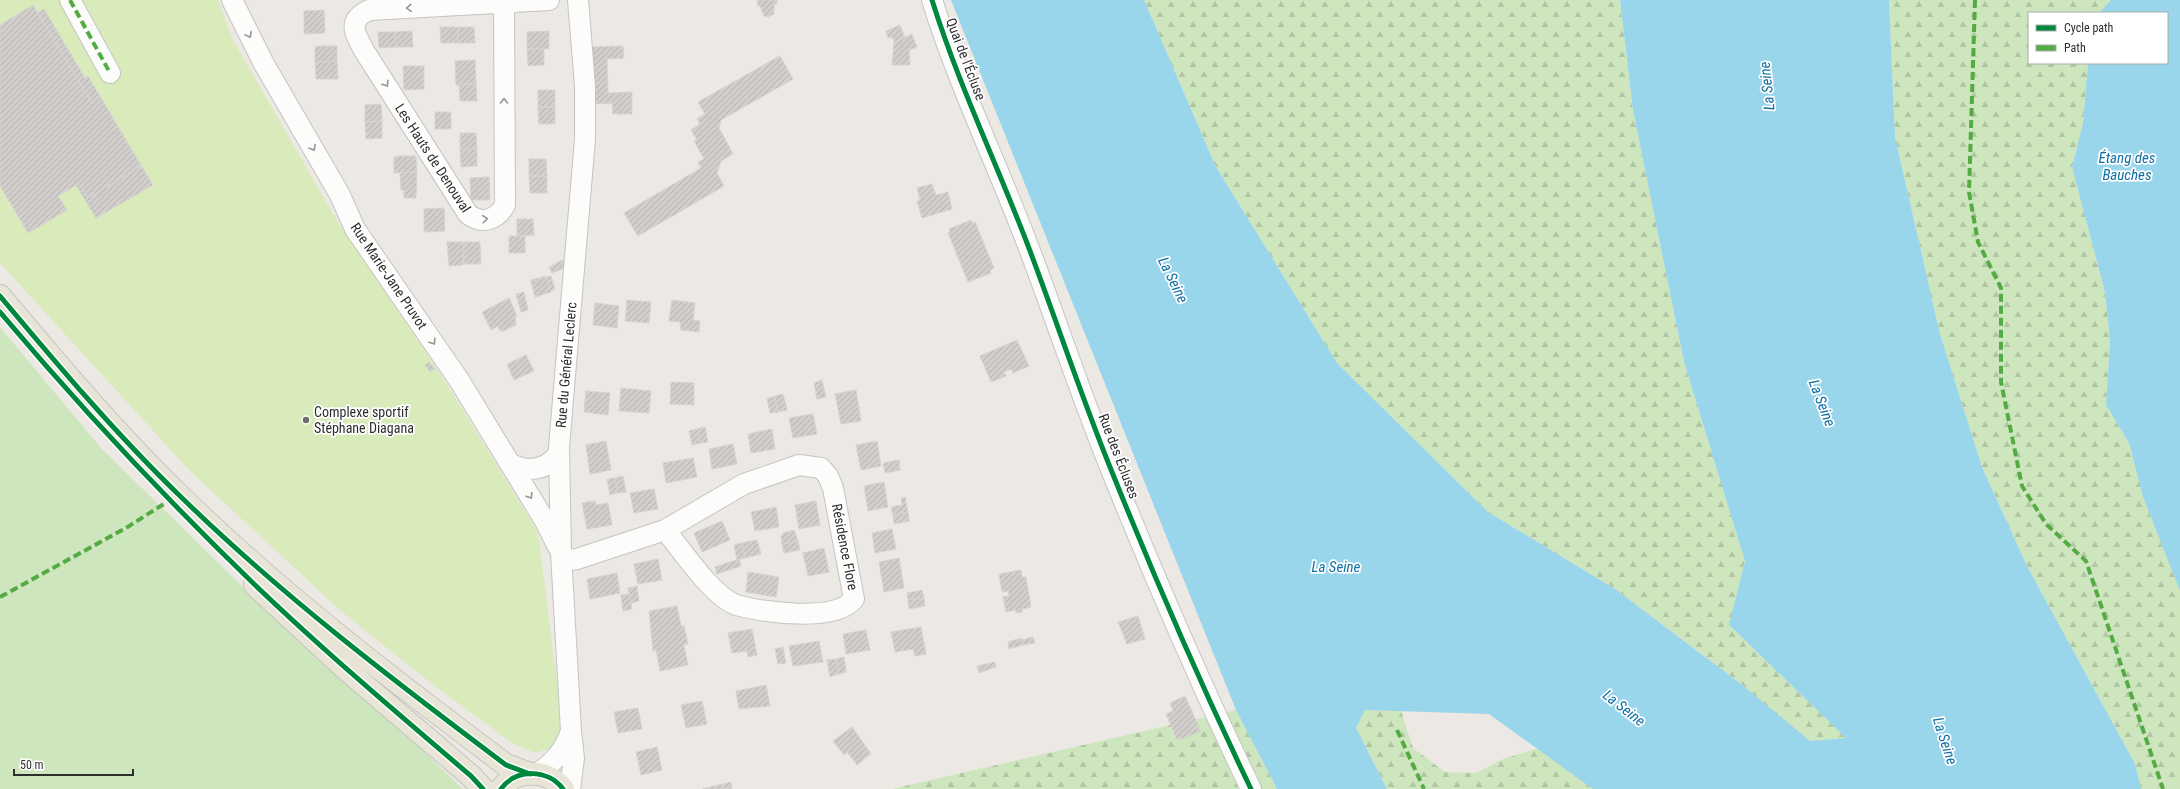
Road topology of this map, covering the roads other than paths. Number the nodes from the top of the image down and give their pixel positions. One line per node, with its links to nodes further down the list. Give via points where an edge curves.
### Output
1 (70, 0): 7 (street)
2 (232, 0): 12 (street, Rue Marie-Jane Pruvot, one-way to 12, via 264,64 340,195 355,229 459,380)
3 (549, 0): 6 (street, Les Hauts de Denouval)
4 (578, 0): 11 (street, Rue du Général Leclerc, via 585,86 584,139)
5 (932, 0): 8 (street, Quai de l'Écluse)
6 (504, 3): 6 (street, Les Hauts de Denouval, one-way to 6, via 369,10 359,16 354,27 365,52 468,214 484,220 498,215 505,205)
7 (110, 73)
8 (979, 126): 21 (street, Rue des Écluses, via 1026,241 1111,470 1169,612)
9 (0, 296): 16 (main road, via 134,448 178,494 264,574 506,765)
10 (0, 312): 17 (main road, via 127,456 254,584 348,671)
11 (559, 453): 12 (street, via 549,464 534,469 519,468); 14 (street, Rue du Général Leclerc)
12 (509, 463): 14 (street, Rue Marie-Jane Pruvot, one-way to 14, via 552,534)
13 (665, 530): 13 (street, Résidence Flore, via 744,484 799,465 821,468 833,488 854,599 847,606 836,609 789,615 736,606 716,590); 14 (street, Résidence Flore, via 577,559)
14 (561, 557): 15 (street, Rue du Général Leclerc)
15 (571, 731): 16 (street, Rue du Général Leclerc, via 558,757); 20 (street, Rue du Général Leclerc, via 574,758)
16 (533, 774): 18 (main road, via 512,779); 19 (main road, via 550,778)
17 (483, 789)
18 (501, 789)
19 (563, 789)
20 (570, 789)
21 (1251, 789)

